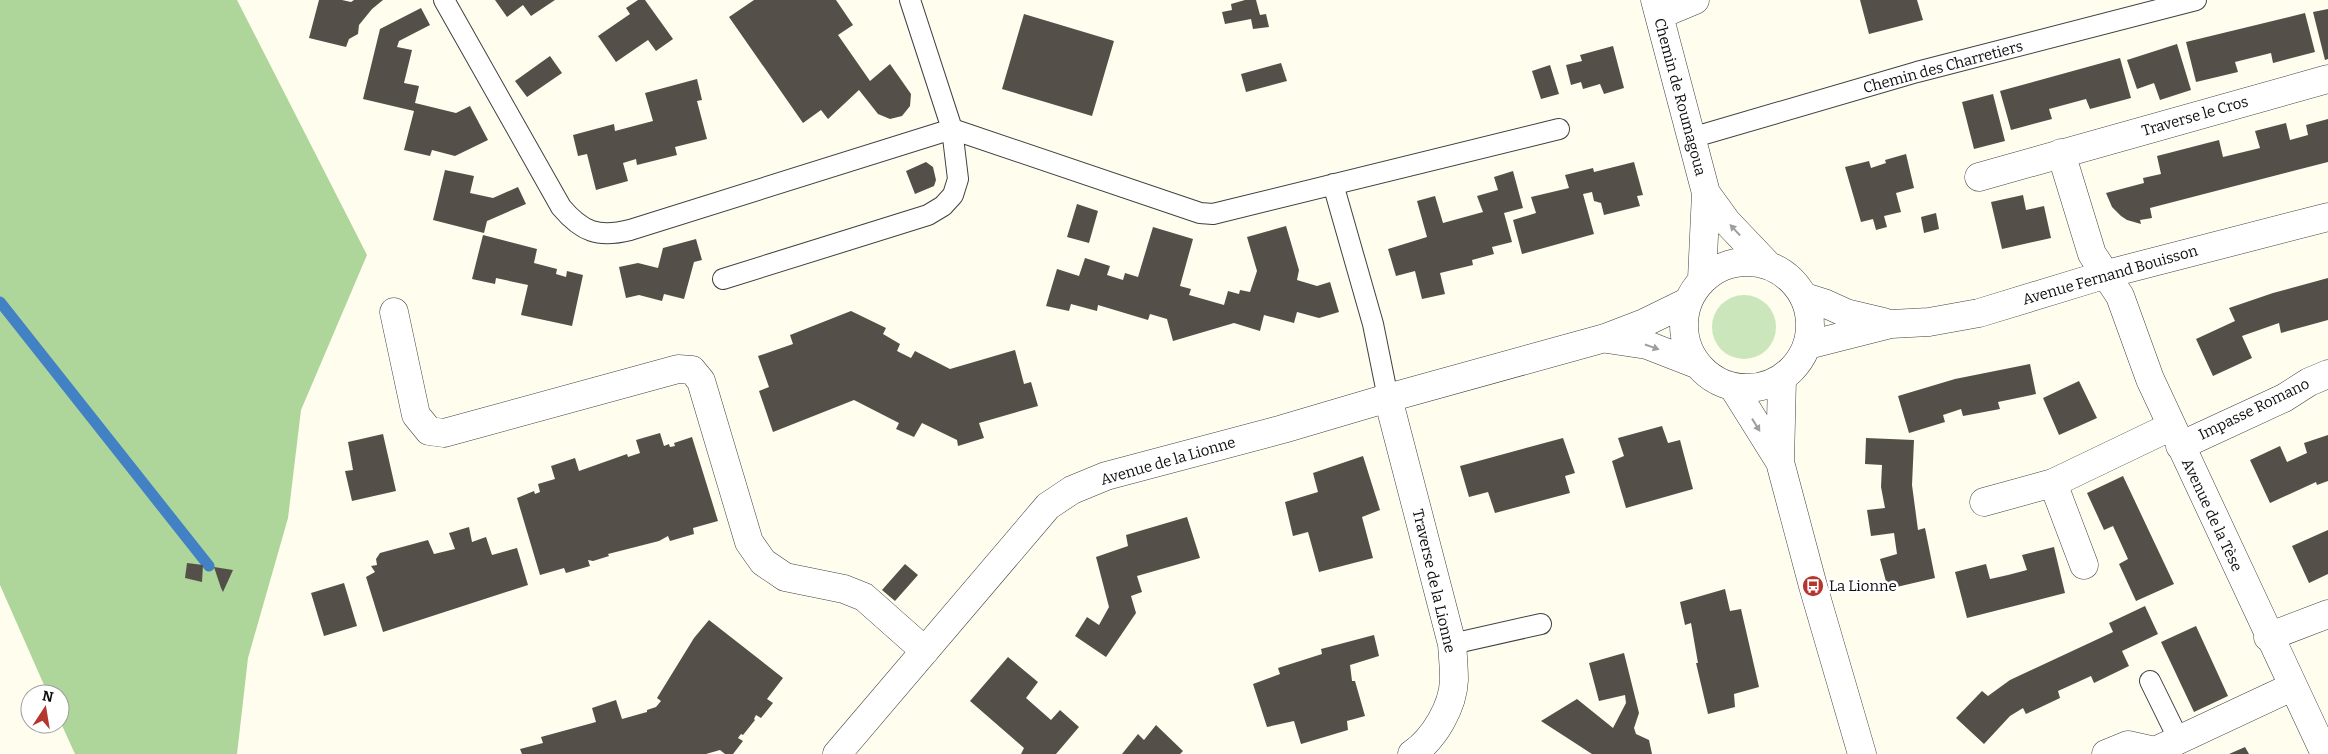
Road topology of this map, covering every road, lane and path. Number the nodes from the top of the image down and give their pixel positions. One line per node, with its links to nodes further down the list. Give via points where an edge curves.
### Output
1 (444, 0): 7 (lane, via 561,207 586,230 613,234 630,230)
2 (910, 0): 7 (lane)
3 (1695, 0): 5 (street)
4 (2196, 0): 9 (lane, Chemin des Charretiers, via 1917,72)
5 (1657, 7): 9 (street, Chemin de Roumagoua)
6 (2328, 79): 10 (street, Traverse le Cros)
7 (952, 129): 12 (lane, via 1200,213 1213,214); 17 (lane, via 958,179 953,195 943,206 928,215)
8 (1559, 129): 12 (lane)
9 (1691, 138): 13 (street, Chemin de Roumagoua)
10 (2061, 153): 11 (street, Traverse le Cros); 16 (street, via 2092,254)
11 (1979, 177)
12 (1333, 184): 29 (lane, via 1373,324)
13 (1706, 193): 15 (street, Chemin de Roumagoua, one-way to 13, via 1727,222); 18 (street, Chemin de Roumagoua)
14 (2328, 217): 16 (street, Avenue Fernand Bouisson)
15 (1767, 264): 18 (street, via 1744,261 1721,267); 19 (street, via 1789,277)
16 (2107, 274): 22 (street, Avenue Fernand Bouisson, via 1979,313 1929,322); 30 (street, Avenue de la Tèse, via 2120,296 2150,380)
17 (723, 279)
18 (1702, 279): 20 (street)
19 (1805, 297): 22 (street, Avenue Fernand Bouisson, via 1846,313); 24 (street, via 1811,321)
20 (1687, 302): 23 (street, Avenue de la Lionne); 25 (street, via 1683,324 1686,345)
21 (394, 312): 39 (street, via 416,415 429,431 444,433 678,369 692,370 701,381 748,542 763,562 785,577 844,588 864,597)
22 (1891, 324): 24 (street, Avenue Fernand Bouisson)
23 (1605, 338): 25 (street, Avenue de la Lionne, one-way to 25, via 1647,345); 29 (street, Avenue de la Lionne)
24 (1808, 345): 27 (street, via 1798,364)
25 (1696, 364): 28 (street, via 1712,379)
26 (2328, 374): 30 (street, Impasse Romano, via 2308,382 2284,398)
27 (1782, 379): 28 (street, via 1758,388); 31 (street)
28 (1733, 387): 31 (street, one-way to 31)
29 (1388, 398): 38 (street, Traverse de la Lionne); 39 (street, Avenue de la Lionne, via 1106,476 1072,490 1048,506)
30 (2176, 436): 32 (street, Impasse Romano); 37 (street, Avenue de la Tèse)
31 (1780, 462): 45 (street)
32 (2053, 483): 33 (street, Impasse Romano); 34 (street)
33 (1984, 502)
34 (2084, 565)
35 (2328, 614): 37 (street)
36 (1541, 624): 38 (lane)
37 (2268, 636): 41 (street, Avenue de la Tèse)
38 (1452, 644): 44 (street, Traverse de la Lionne, via 1454,682 1449,702 1438,726)
39 (925, 650): 43 (street, Avenue de la Lionne)
40 (2150, 681): 42 (lane)
41 (2292, 687): 42 (street); 47 (street, Avenue de la Tèse)
42 (2167, 749): 46 (street, via 2128,745)
43 (837, 754)
44 (1412, 754)
45 (1862, 754)
46 (2106, 754)
47 (2325, 754)

